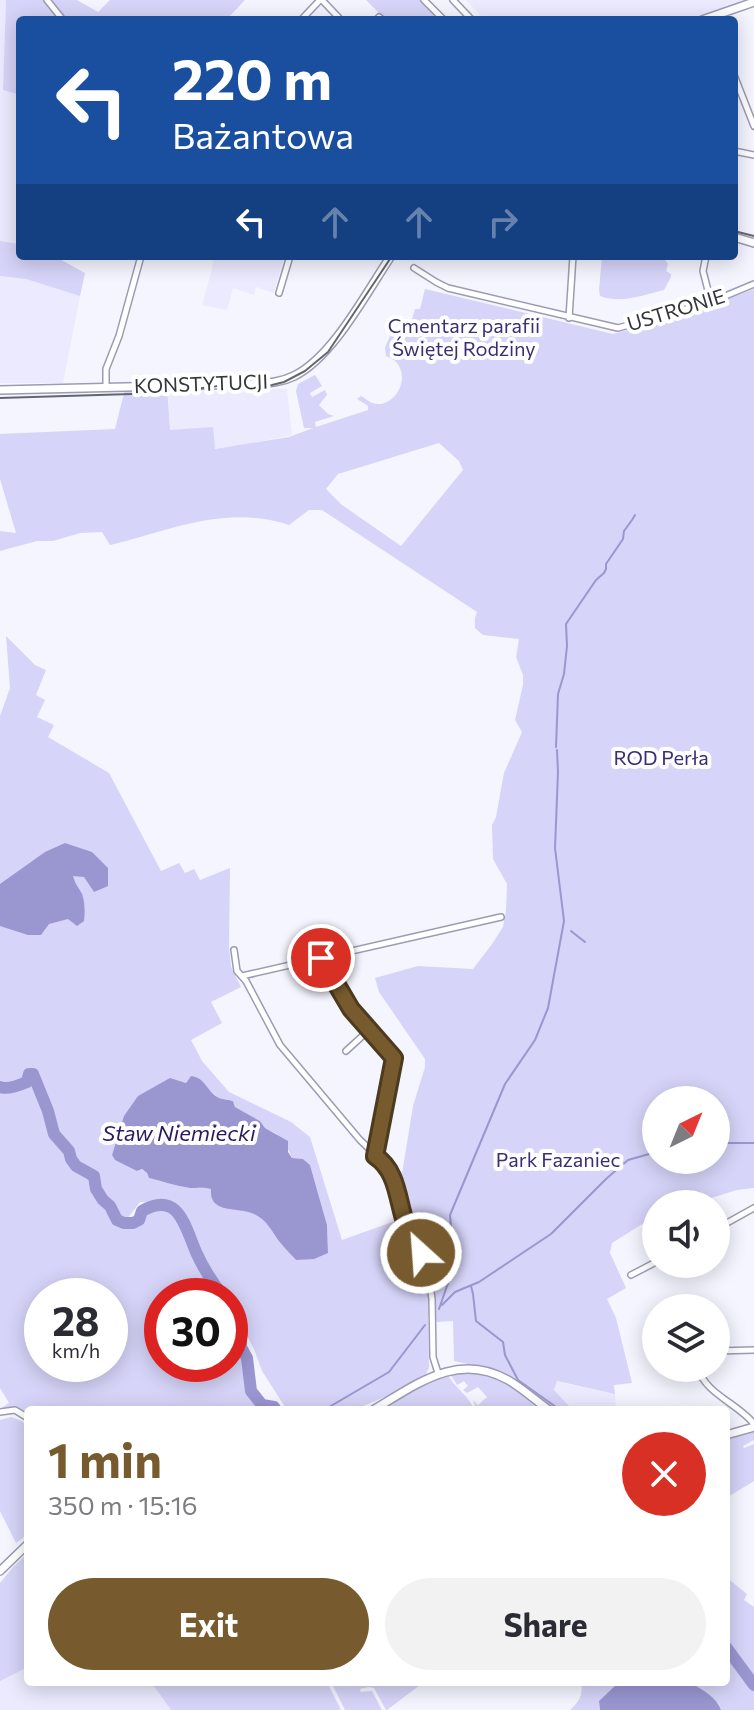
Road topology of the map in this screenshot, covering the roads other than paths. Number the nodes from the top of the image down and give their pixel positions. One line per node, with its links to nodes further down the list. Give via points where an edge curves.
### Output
1 (47, 0): 6 (street)
2 (321, 0): 7 (street); 8 (street)
3 (424, 0): 9 (street)
4 (453, 0): 10 (street)
5 (754, 2): 11 (street)
6 (60, 16)
7 (305, 16)
8 (337, 16)
9 (440, 16)
10 (468, 16)
11 (716, 16)
12 (738, 85): 13 (street)
13 (741, 93): 14 (street); 15 (street)
14 (738, 94)
15 (754, 126)
16 (140, 260): 26 (street, via 106,369)
17 (289, 260): 23 (street)
18 (388, 260): 26 (street, KONSTYTUCJI, via 327,351 295,376 261,384)
19 (573, 260): 25 (street)
20 (705, 260): 24 (street)
21 (414, 268): 25 (street, USTRONIE, via 442,285)
22 (754, 284): 24 (street, USTRONIE)
23 (279, 293)
24 (711, 302): 25 (street, USTRONIE, via 618,328)
25 (569, 318)
26 (106, 388): 27 (street, KONSTYTUCJI)
27 (0, 390)
28 (501, 917): 30 (street)
29 (234, 950): 31 (street)
30 (321, 958): 31 (street); 32 (street)
31 (242, 976): 34 (street, via 280,1045)
32 (369, 1030): 33 (street); 34 (street, via 395,1061)
33 (346, 1051)
34 (375, 1156): 41 (street, via 392,1174 407,1229 427,1266)
35 (754, 1208): 36 (street)
36 (730, 1221)
37 (642, 1269): 38 (street)
38 (631, 1275)
39 (754, 1350): 40 (street)
40 (730, 1351)
41 (438, 1373): 43 (street); 44 (street, via 472,1369 497,1375)
42 (705, 1382): 47 (street)
43 (380, 1406)
44 (544, 1406)
45 (0, 1412): 46 (street, via 15,1410)
46 (24, 1416)
47 (754, 1426): 48 (street)
48 (730, 1434)
49 (24, 1548): 50 (street)
50 (0, 1571)

